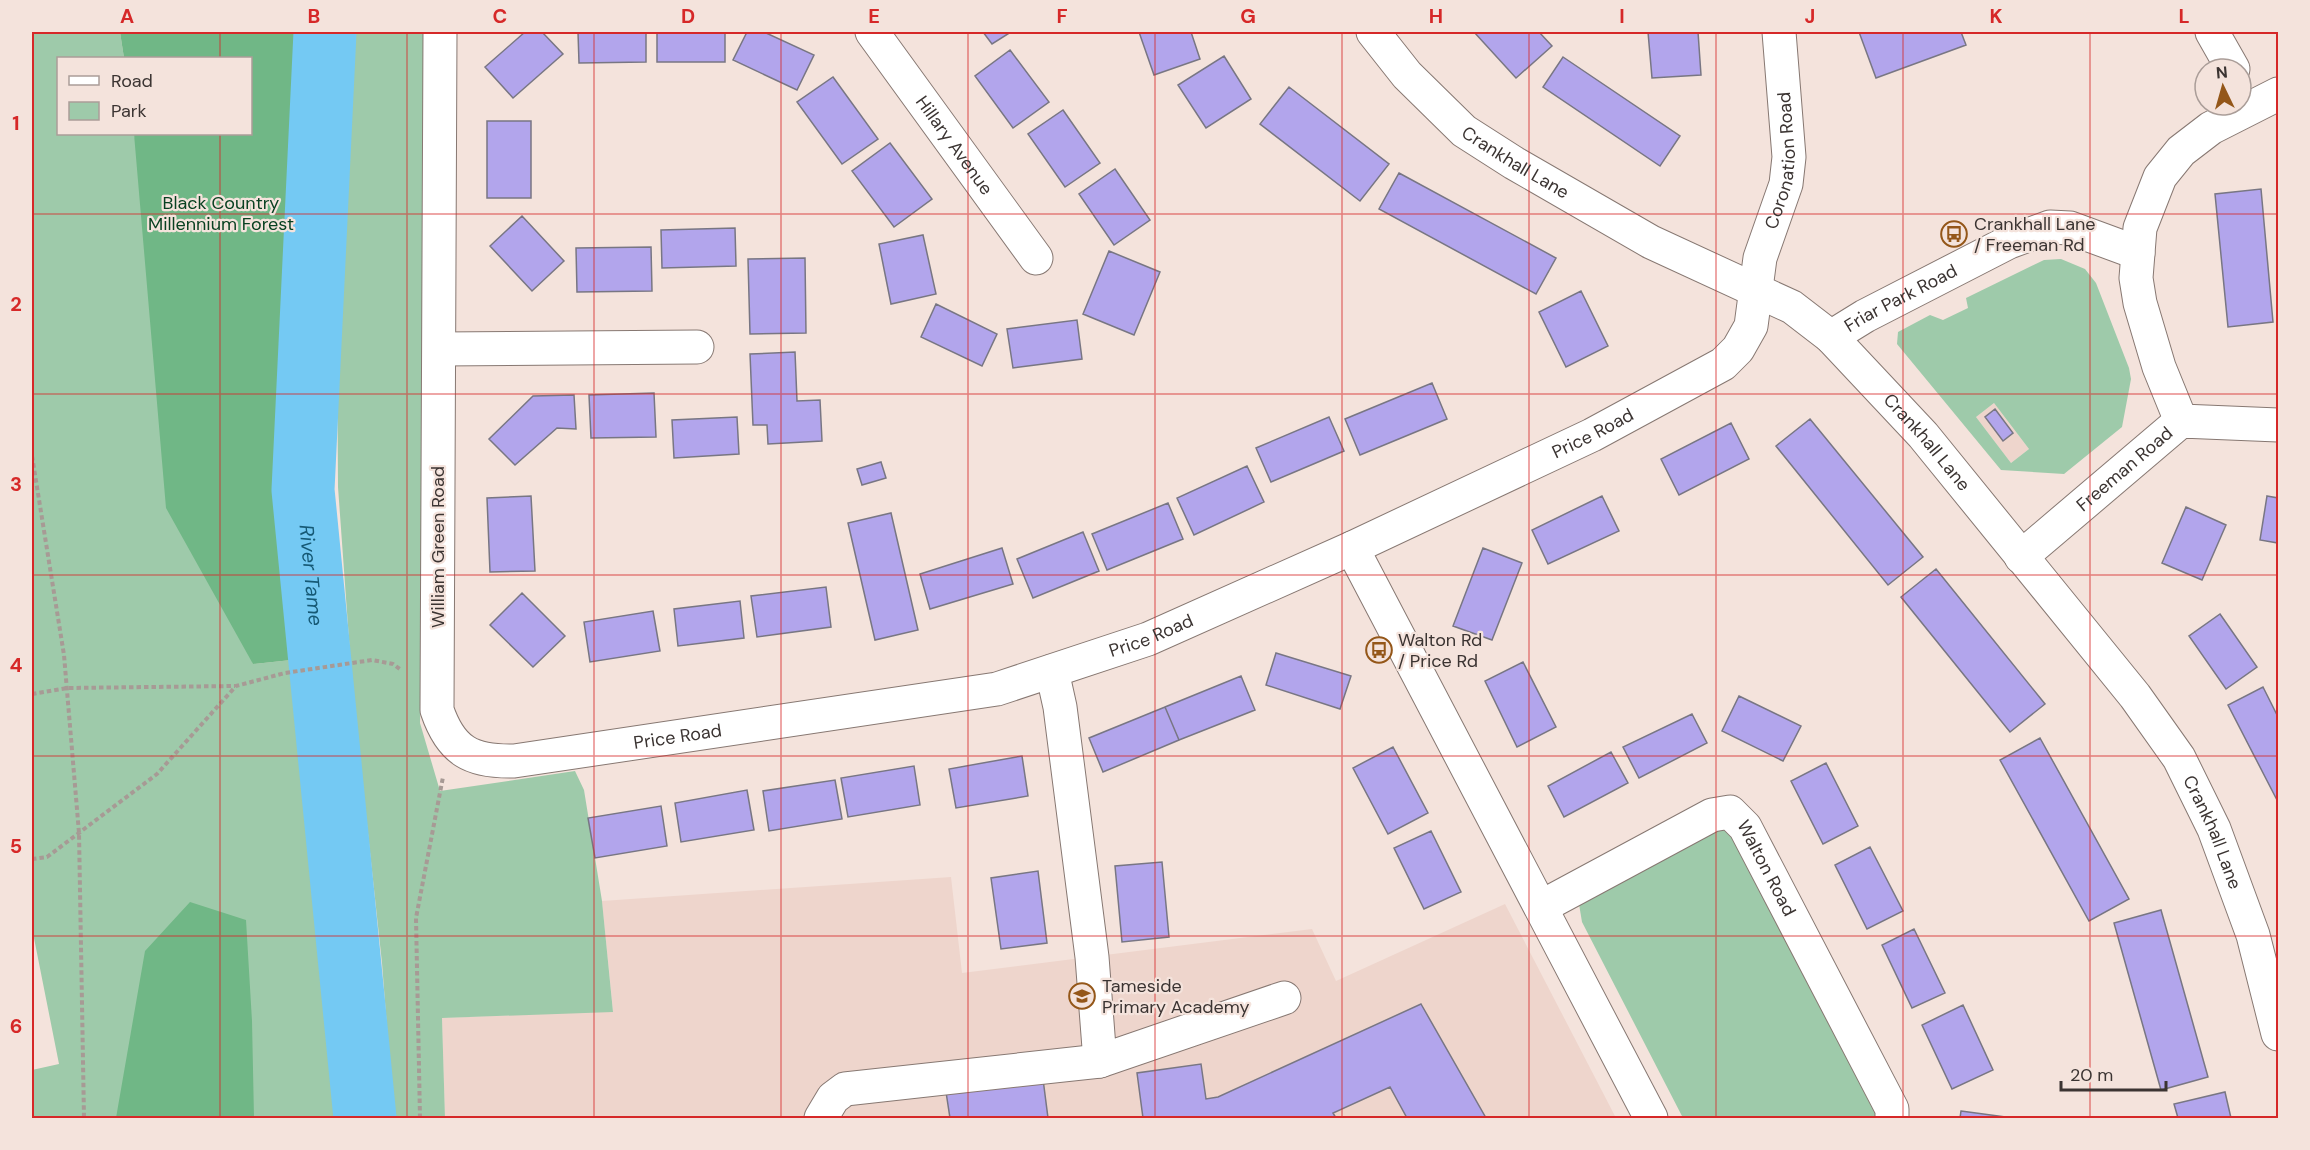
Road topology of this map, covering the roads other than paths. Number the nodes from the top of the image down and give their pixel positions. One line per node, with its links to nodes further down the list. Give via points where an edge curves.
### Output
1 (440, 32): 13 (street, William Green Road)
2 (872, 32): 9 (street, Hillary Avenue)
3 (1372, 32): 10 (street, Crankhall Lane, via 1407,75 1464,131 1651,242)
4 (1779, 32): 10 (street, Coronation Road, via 1789,157 1786,184 1760,258)
5 (2212, 32): 6 (street)
6 (2226, 57)
7 (2258, 94): 8 (street, via 2181,151 2160,177 2140,228)
8 (2138, 254): 11 (street, Friar Park Road, via 2070,228 2050,227 1999,248); 14 (street, via 2140,303 2159,367)
9 (1036, 258)
10 (1755, 289): 11 (street, Crankhall Lane, via 1792,307); 16 (street, Price Road, via 1751,326 1738,349 1723,364 1592,435)
11 (1831, 337): 17 (street, Crankhall Lane, via 1923,435)
12 (697, 347): 13 (street)
13 (440, 349): 19 (street, William Green Road, via 437,710)
14 (2181, 421): 15 (street, Freeman Road); 17 (street, Freeman Road)
15 (2278, 425)
16 (1352, 548): 18 (street, Price Road, via 1148,639); 20 (street)
17 (2022, 556): 22 (street, Crankhall Lane, via 2135,696 2179,758 2214,829 2253,935)
18 (1052, 671): 19 (street, Price Road, via 997,688 514,761 480,759); 23 (street, via 1092,957)
19 (451, 741)
20 (1541, 907): 25 (street); 26 (street, Walton Road, via 1712,815 1730,812 1745,827 1892,1109)
21 (1284, 998): 23 (street)
22 (2278, 1034)
23 (1100, 1061): 24 (street, via 845,1089 833,1098)
24 (821, 1119)
25 (1651, 1119)
26 (1892, 1119)

